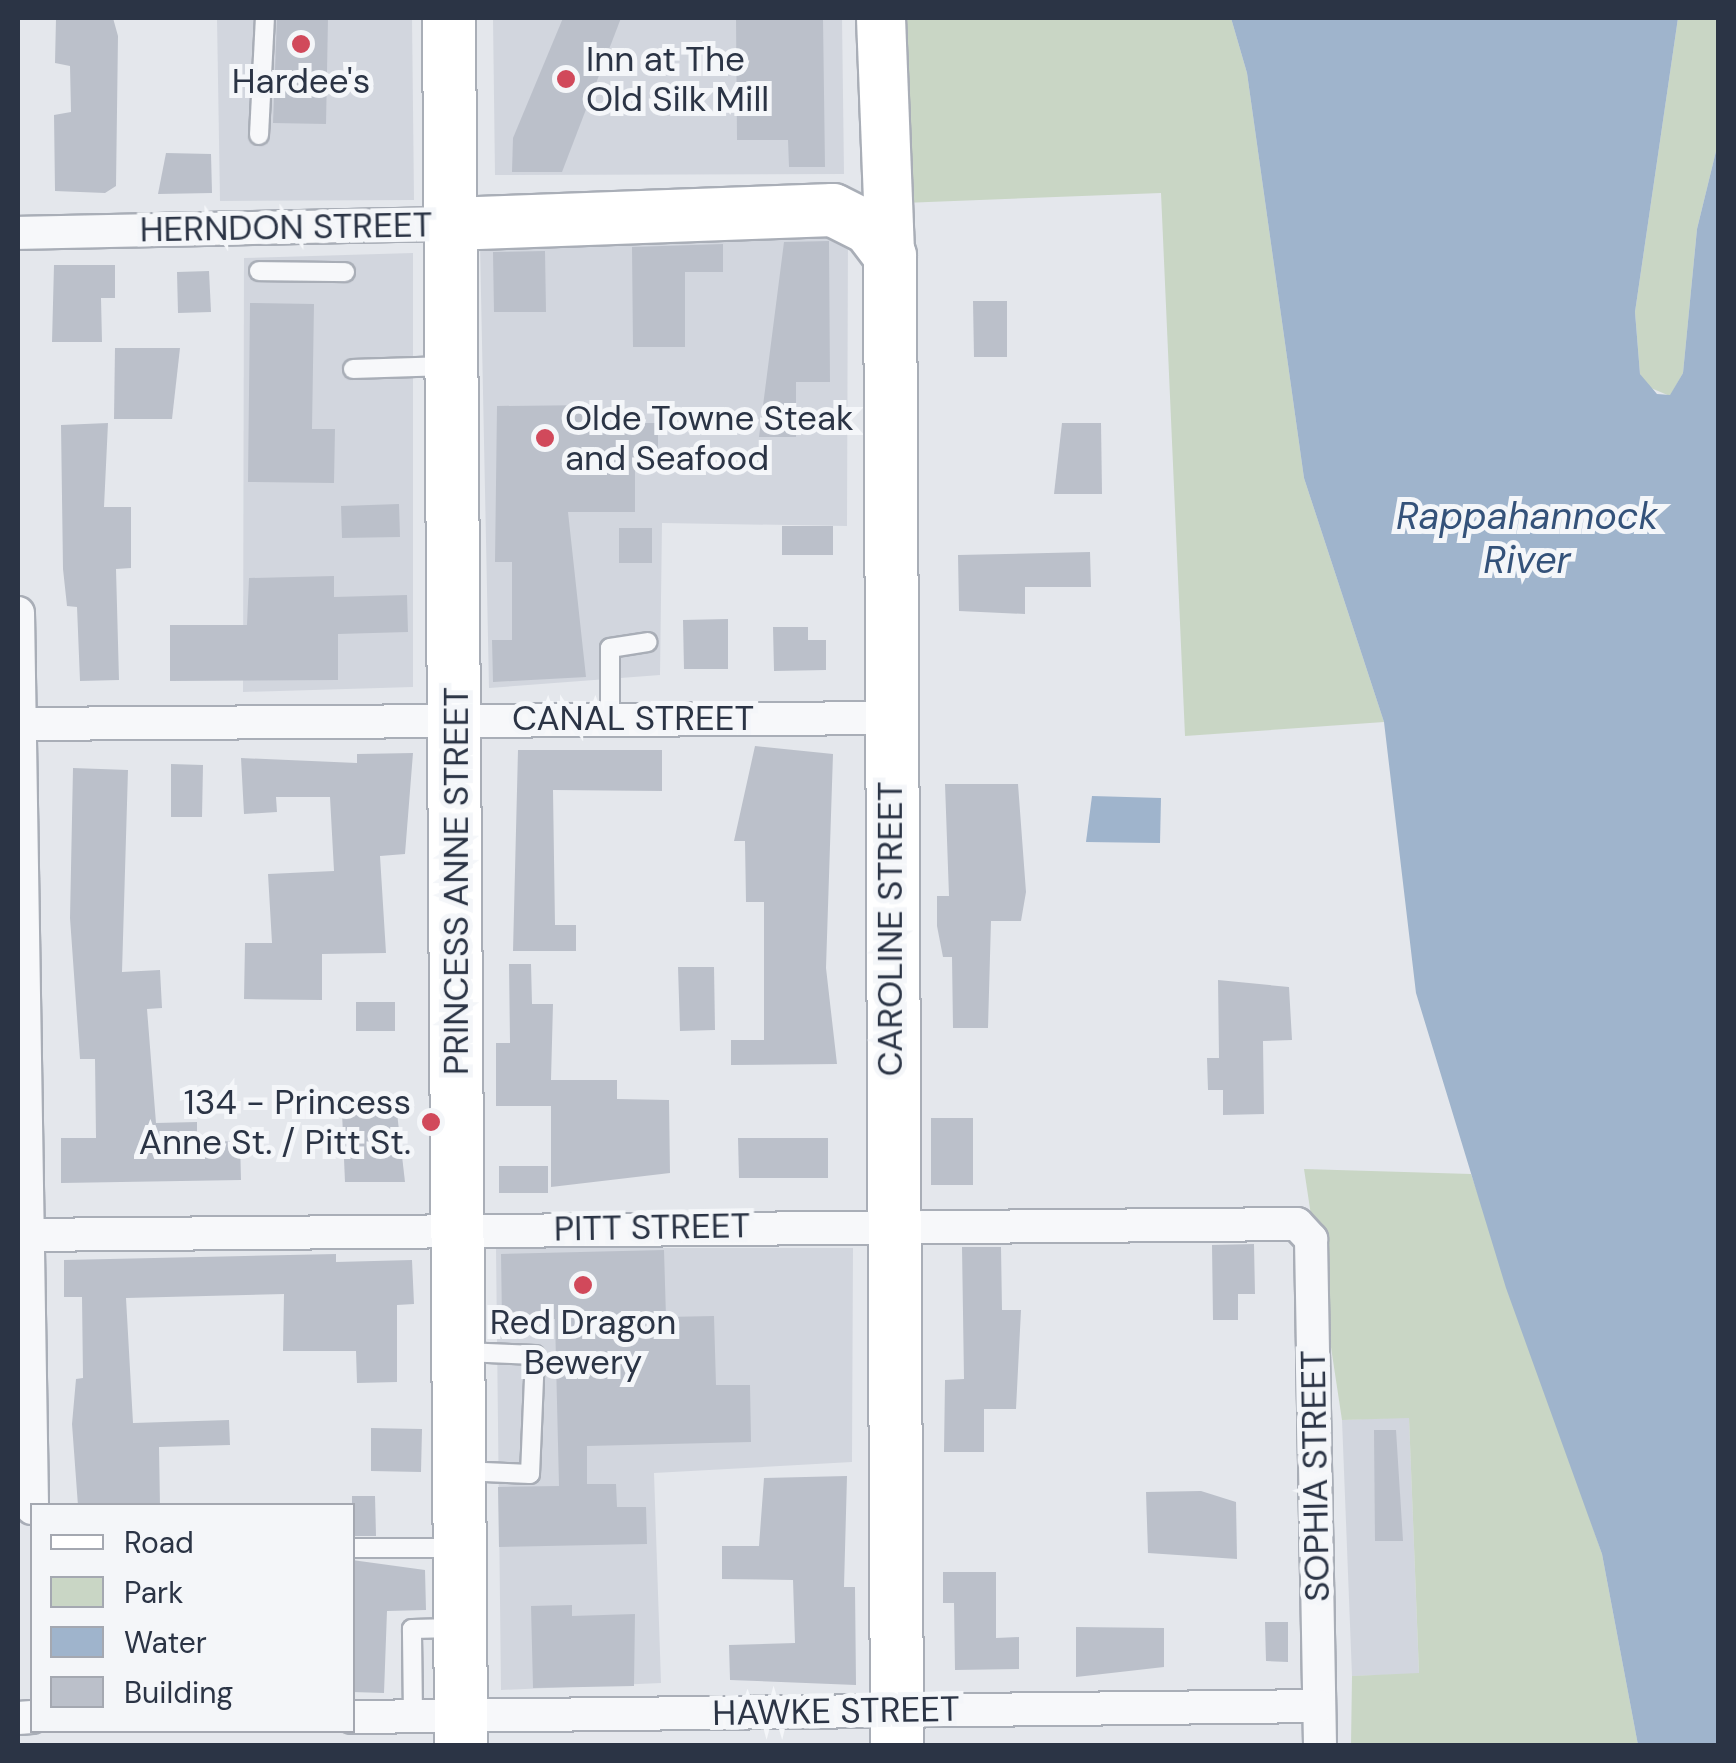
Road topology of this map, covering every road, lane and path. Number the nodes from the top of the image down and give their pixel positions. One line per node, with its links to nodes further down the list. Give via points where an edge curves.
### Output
1 (266, 18): 5 (lane)
2 (449, 18): 6 (main road, PRINCESS ANNE STREET)
3 (881, 18): 4 (street, CAROLINE STREET)
4 (880, 113): 7 (street, CAROLINE STREET, via 865,196); 11 (street, CAROLINE STREET)
5 (259, 135)
6 (451, 154): 8 (main road, HERNDON STREET, via 476,199); 9 (main road, PRINCESS ANNE STREET)
7 (833, 210): 8 (main road, HERNDON STREET); 11 (main road, via 869,228)
8 (555, 220): 9 (main road, HERNDON STREET)
9 (451, 224): 10 (street, HERNDON STREET); 14 (main road, PRINCESS ANNE STREET)
10 (18, 233)
11 (890, 256): 20 (main road, CAROLINE STREET)
12 (258, 271): 13 (lane)
13 (344, 272)
14 (452, 366): 15 (lane); 18 (main road, PRINCESS ANNE STREET)
15 (353, 370)
16 (18, 613): 21 (street)
17 (648, 642): 19 (lane, via 610,648)
18 (455, 718): 19 (street, CANAL STREET); 21 (street, CANAL STREET); 24 (main road, PRINCESS ANNE STREET)
19 (610, 718): 20 (street, CANAL STREET)
20 (889, 718): 23 (main road, CAROLINE STREET)
21 (18, 724): 25 (street)
22 (1286, 1222): 23 (street, PITT STREET); 31 (street, SOPHIA STREET, via 1311,1239)
23 (893, 1224): 24 (street, PITT STREET); 34 (main road, CAROLINE STREET)
24 (458, 1229): 25 (street, PITT STREET); 26 (main road, PRINCESS ANNE STREET)
25 (22, 1235): 28 (street)
26 (459, 1352): 27 (main road, PRINCESS ANNE STREET); 27 (lane, via 535,1354 530,1474)
27 (460, 1471): 30 (main road, PRINCESS ANNE STREET)
28 (32, 1503)
29 (355, 1548): 30 (lane)
30 (460, 1548): 33 (main road, PRINCESS ANNE STREET, via 460,1628)
31 (1319, 1706): 34 (street, HAWKE STREET); 35 (street, SOPHIA STREET)
32 (355, 1718): 33 (street, HAWKE STREET)
33 (445, 1725): 34 (street, HAWKE STREET)
34 (897, 1728)
35 (1320, 1746)

